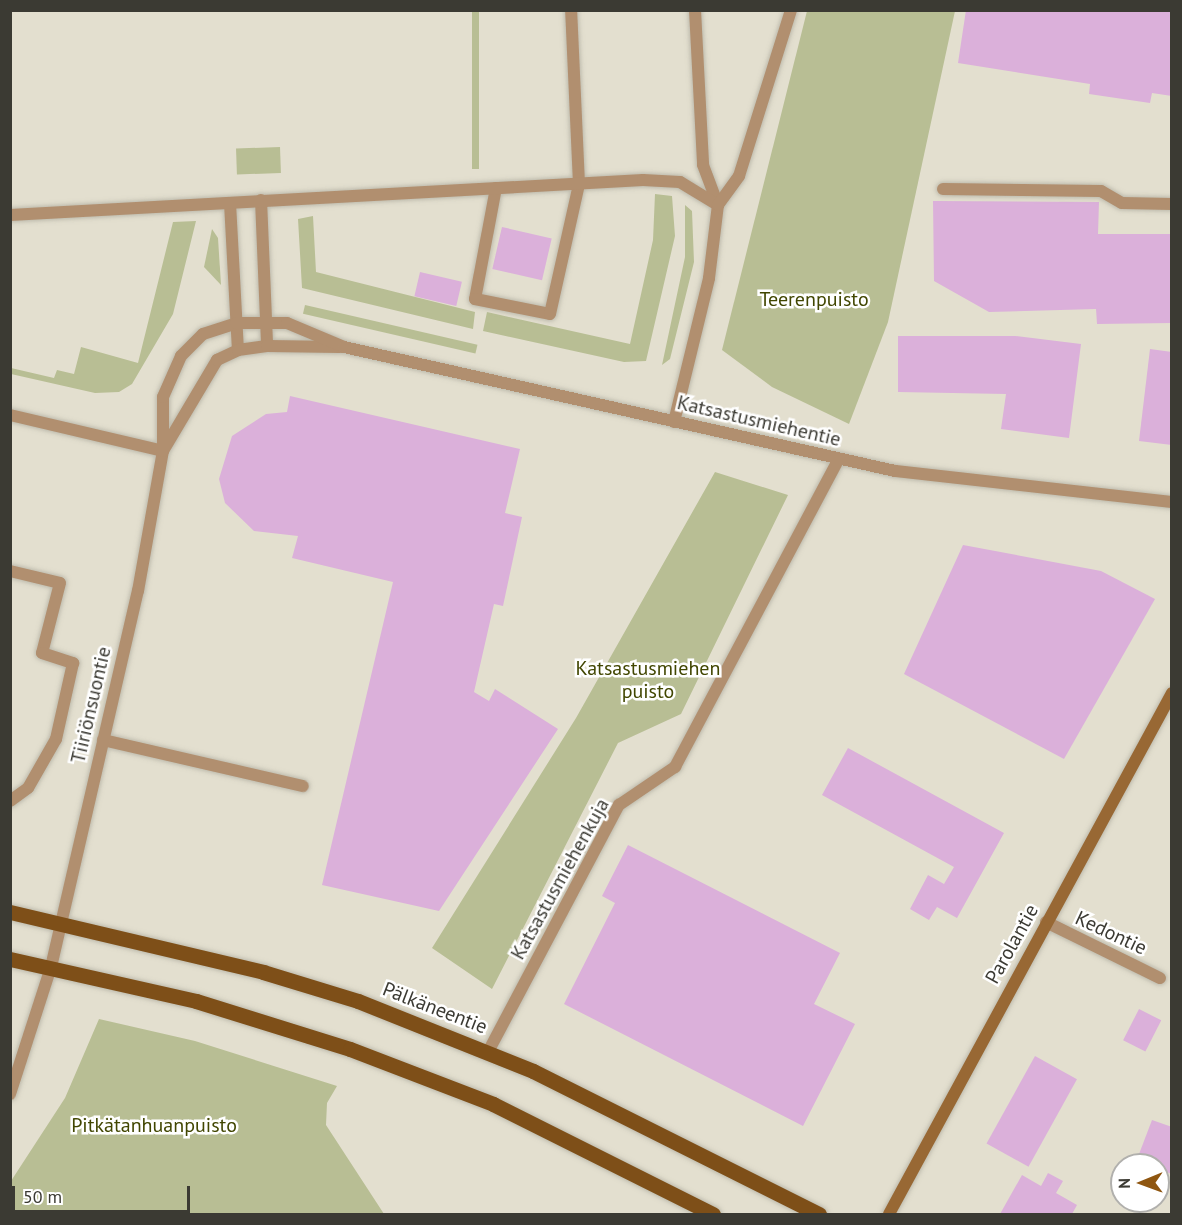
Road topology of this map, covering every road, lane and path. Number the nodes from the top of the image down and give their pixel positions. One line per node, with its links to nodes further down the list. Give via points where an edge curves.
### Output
1 (571, 10): 4 (street)
2 (695, 10): 10 (street, via 703,165)
3 (790, 10): 10 (street, via 739,176)
4 (579, 183): 5 (street); 5 (street, via 550,314 475,299); 10 (street, via 680,182)
5 (496, 188): 7 (street)
6 (943, 189): 9 (street, via 1101,191 1122,203)
7 (261, 200): 8 (street); 13 (street)
8 (230, 203): 11 (street); 12 (street)
9 (1172, 204)
10 (717, 205): 18 (street, via 709,278)
11 (10, 215)
12 (236, 323): 13 (street, Katsastusmiehentie); 16 (street); 19 (street, Katsastusmiehentie, via 202,334 170,375 160,414)
13 (268, 324): 14 (street); 15 (street, Katsastusmiehentie, via 299,326)
14 (267, 346): 15 (street, Katsastusmiehentie); 16 (street, Katsastusmiehentie)
15 (344, 347): 18 (street, Katsastusmiehentie)
16 (238, 350): 19 (street, Katsastusmiehentie, via 208,369 183,425)
17 (10, 415): 19 (street)
18 (674, 422): 20 (street, Katsastusmiehentie)
19 (163, 451): 24 (street, Tiiriönsuontie)
20 (839, 459): 21 (street, Katsastusmiehentie, via 895,471); 33 (street, Katsastusmiehenkuja, via 675,767 619,805)
21 (1172, 502)
22 (10, 571): 26 (street, via 60,583 42,653 73,663 56,739 28,788)
23 (1172, 693): 28 (main road, Parolantie)
24 (103, 740): 25 (street); 29 (street, Tiiriönsuontie)
25 (303, 786)
26 (10, 801)
27 (10, 912): 29 (main road, Pälkäneentie)
28 (1046, 922): 32 (street, Kedontie); 37 (main road, Parolantie)
29 (62, 923): 31 (street, Tiiriönsuontie); 33 (main road, Pälkäneentie, via 263,972 358,1001)
30 (10, 959): 31 (main road)
31 (51, 967): 34 (street, Tiiriönsuontie); 35 (main road, via 273,1022 423,1075 503,1109)
32 (1160, 978)
33 (488, 1052): 36 (main road, Pälkäneentie)
34 (10, 1094)
35 (713, 1215)
36 (819, 1215)
37 (890, 1215)

